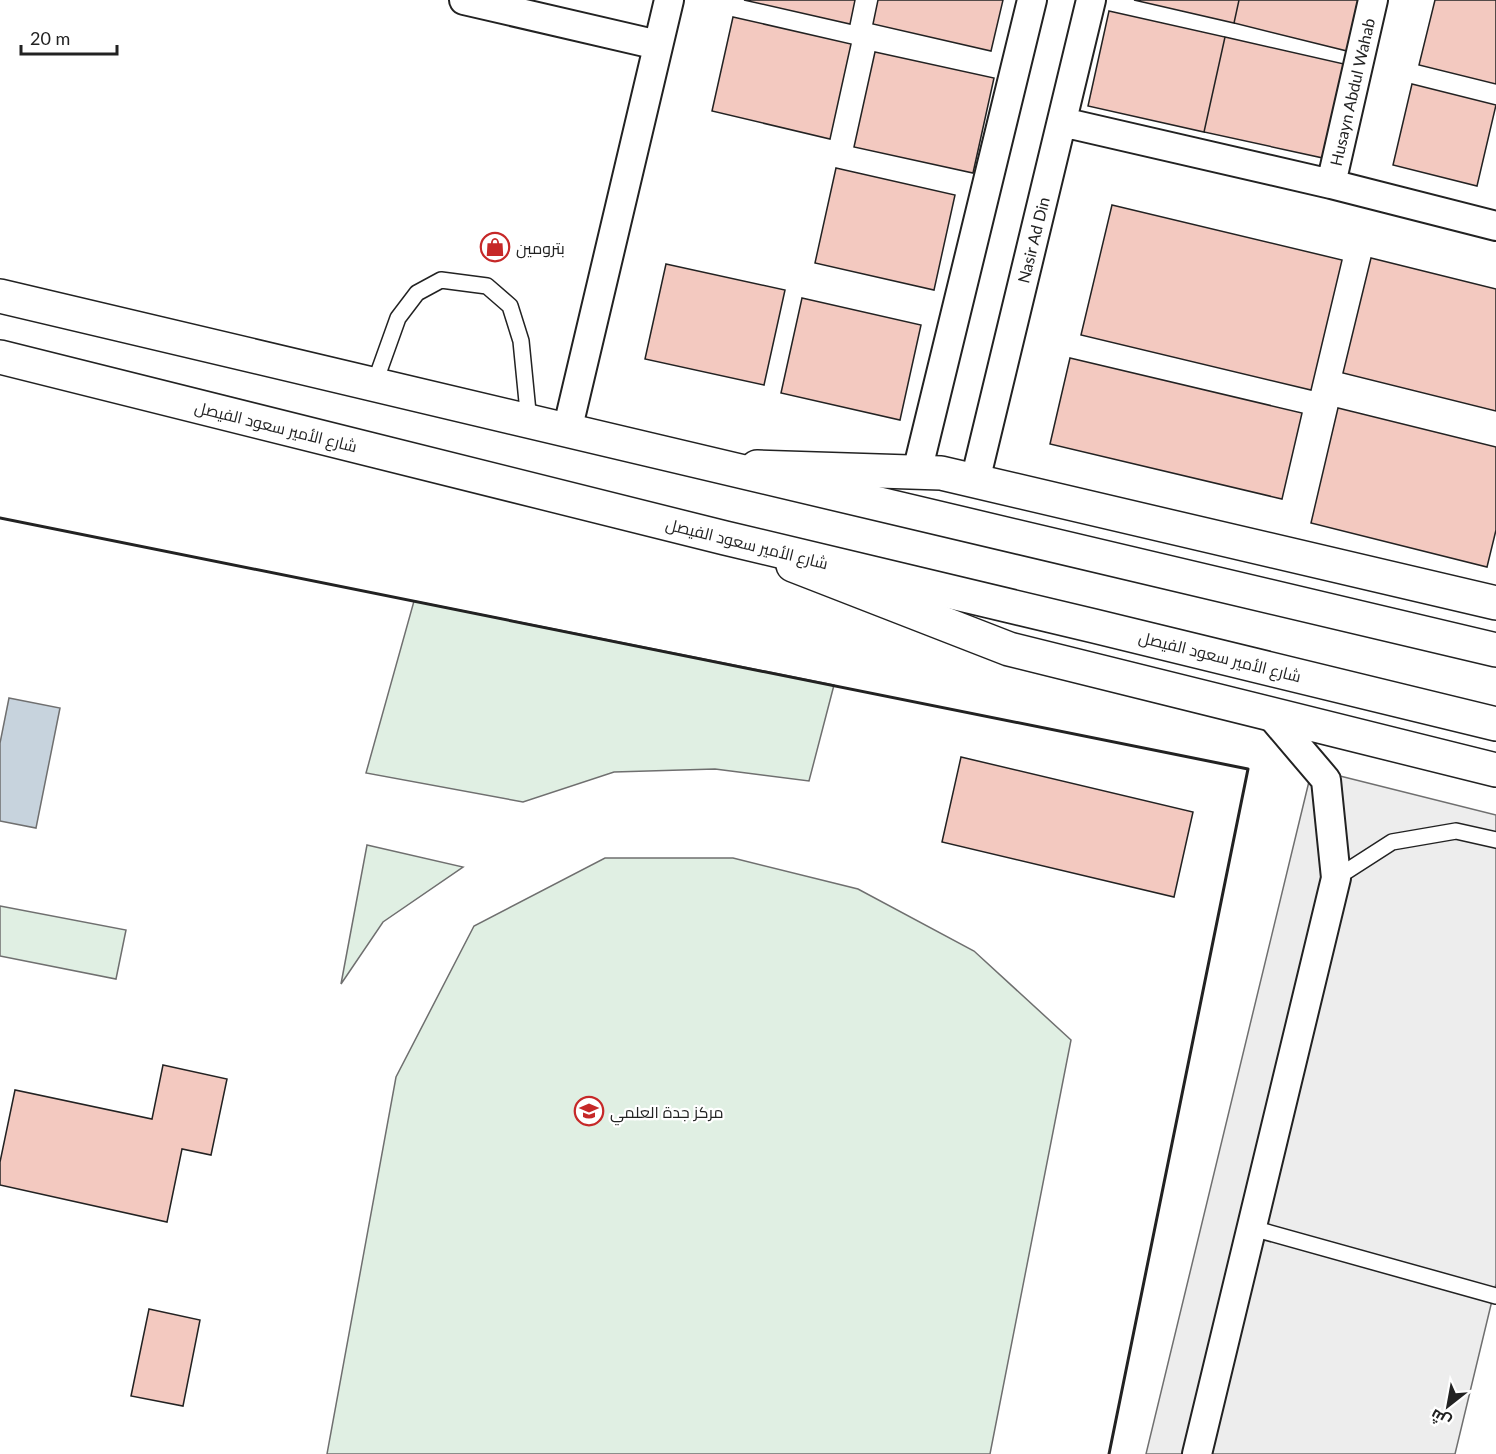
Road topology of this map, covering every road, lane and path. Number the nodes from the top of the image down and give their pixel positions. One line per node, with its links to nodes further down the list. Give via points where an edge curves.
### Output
1 (464, 0): 6 (street)
2 (669, 0): 6 (street)
3 (1032, 0): 16 (street)
4 (1091, 0): 7 (street, Nasir Ad Din)
5 (1373, 0): 8 (street, Husayn Abdul Wahab)
6 (658, 45): 14 (street)
7 (1062, 122): 8 (street); 17 (street, Nasir Ad Din)
8 (1331, 183): 9 (street)
9 (1496, 226)
10 (0, 296): 12 (main road)
11 (0, 357): 18 (main road, شارع الأمير سعود الفيصل)
12 (374, 385): 13 (main road); 13 (lane, via 398,318 417,293 441,280 487,286 510,306 521,341)
13 (529, 422): 14 (main road)
14 (567, 431): 15 (main road)
15 (720, 466): 16 (main road); 20 (main road)
16 (917, 472): 17 (main road)
17 (975, 481): 19 (main road)
18 (725, 538): 21 (main road, via 1009,649); 22 (main road, شارع الأمير سعود الفيصل)
19 (1496, 603)
20 (1496, 650)
21 (1269, 713): 23 (main road); 25 (street, via 1326,780)
22 (1496, 724)
23 (1496, 770)
24 (1496, 840): 25 (lane, via 1456,831 1392,842)
25 (1336, 878): 26 (street)
26 (1252, 1228): 27 (lane); 28 (street)
27 (1496, 1296)
28 (1197, 1454)

